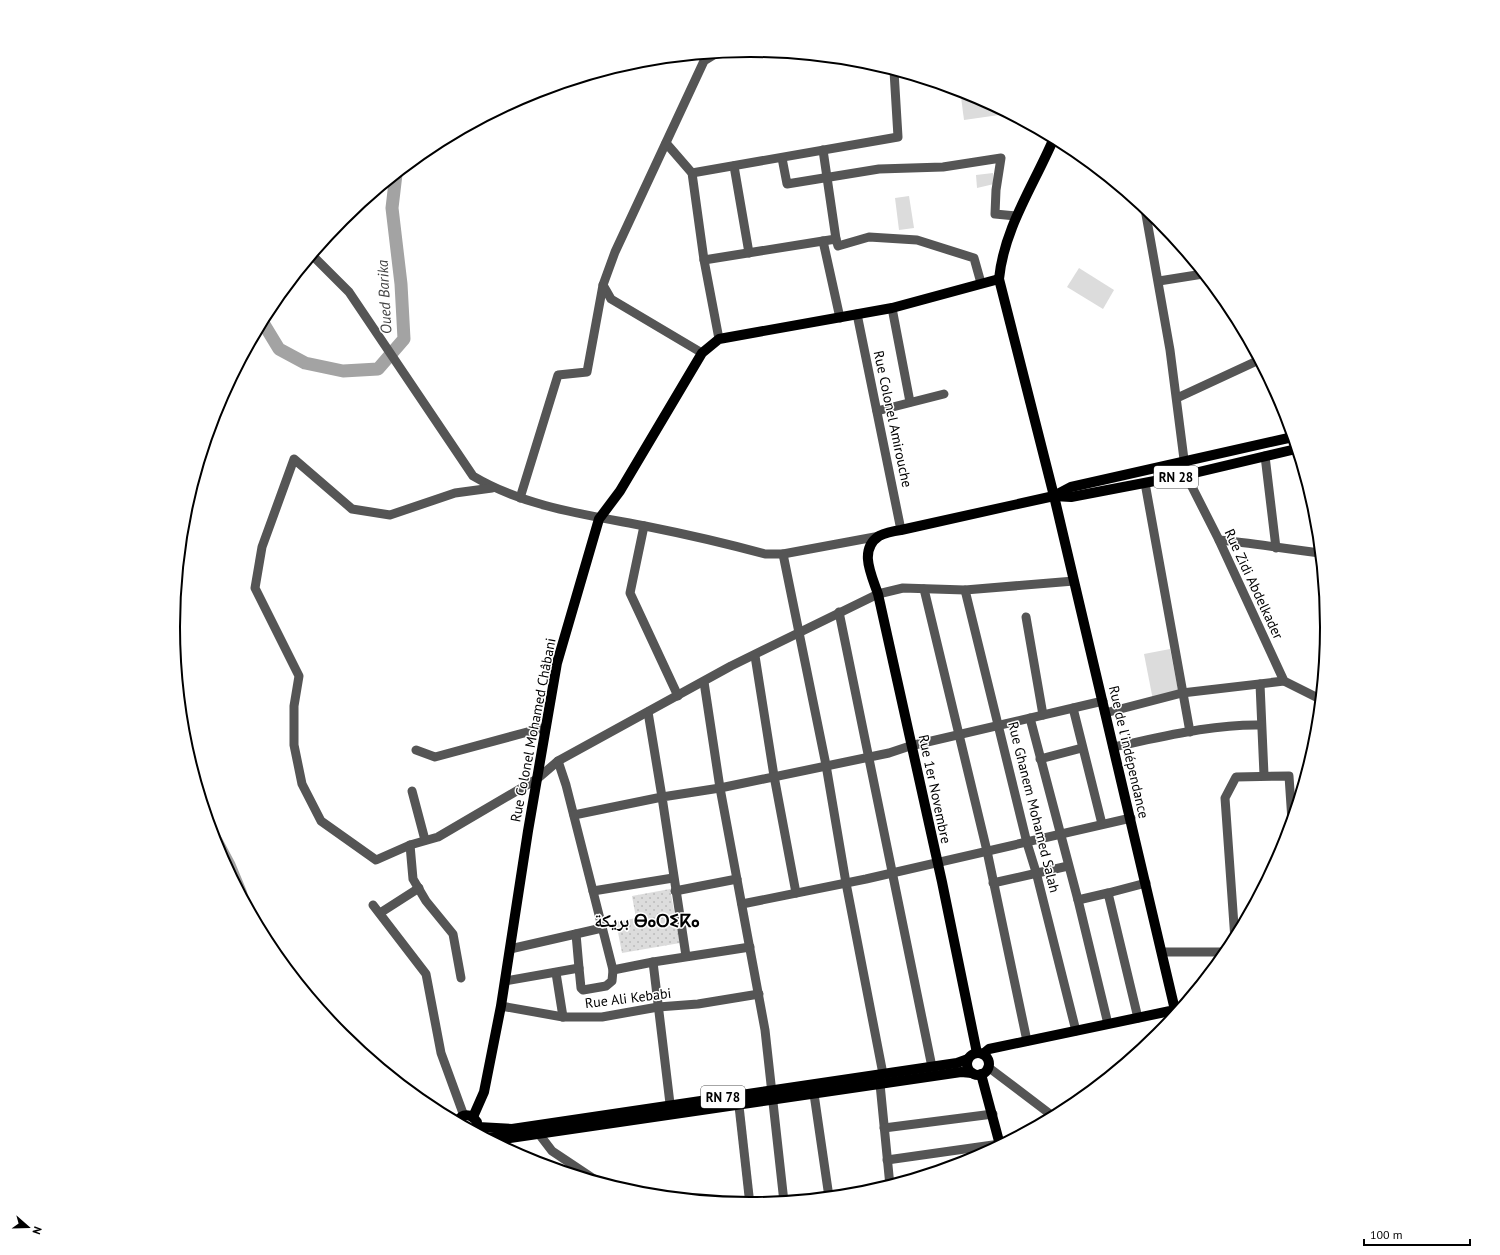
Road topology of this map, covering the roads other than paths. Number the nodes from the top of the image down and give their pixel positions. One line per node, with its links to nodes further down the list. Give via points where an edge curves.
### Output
1 (706, 59): 3 (street)
2 (894, 75): 5 (street, via 898,137)
3 (666, 143): 8 (street); 21 (street, via 615,252)
4 (1051, 143): 10 (main road)
5 (823, 150): 6 (street); 9 (street)
6 (782, 158): 7 (street); 9 (street, via 787,184)
7 (734, 166): 8 (street); 14 (street)
8 (692, 173): 16 (street)
9 (826, 177): 10 (street, via 879,169 943,167 1002,158 995,214); 12 (street)
10 (1016, 216): 18 (main road, via 1001,260)
11 (1148, 219): 19 (street, Rue Zidi Abdelkader)
12 (836, 239): 13 (street); 20 (street, via 838,246 869,237 918,240 974,258)
13 (823, 241): 14 (street); 24 (street)
14 (749, 253): 16 (street)
15 (315, 258): 38 (street, via 349,292 473,476)
16 (704, 260): 25 (street)
17 (1199, 275): 19 (street)
18 (999, 279): 20 (main road); 39 (main road, Rue de l'indépendance)
19 (1159, 281): 29 (street, Rue Zidi Abdelkader)
20 (981, 283): 22 (main road)
21 (603, 286): 26 (street, via 611,299); 40 (street, via 587,372 558,375)
22 (892, 308): 23 (main road); 30 (street)
23 (857, 314): 24 (main road); 31 (street, Rue Colonel Amirouche)
24 (840, 318): 25 (main road)
25 (719, 339): 26 (main road, Rue Colonel Mohamed Châbani)
26 (702, 353): 41 (main road, Rue Colonel Mohamed Châbani, via 620,491)
27 (1255, 362): 29 (street)
28 (944, 394): 30 (street)
29 (1177, 398): 35 (street, Rue Zidi Abdelkader)
30 (910, 402): 31 (street)
31 (876, 410): 43 (street, Rue Colonel Amirouche)
32 (1288, 438): 35 (main road, RN 28)
33 (1292, 450): 34 (main road, RN 28)
34 (1265, 456): 36 (main road, RN 28); 46 (street)
35 (1185, 461): 36 (street, Rue Zidi Abdelkader); 39 (main road, RN 28, via 1071,487)
36 (1186, 475): 37 (main road, RN 28); 45 (street, Rue Zidi Abdelkader)
37 (1144, 483): 39 (main road, RN 28, via 1072,497); 60 (street)
38 (492, 488): 40 (street); 95 (street, via 455,494 390,515 352,509 294,459 262,547 255,588 299,676 294,706 294,745 302,784 321,821 376,860)
39 (1054, 496): 43 (main road, RN 28); 49 (main road, Rue de l'indépendance)
40 (520, 498): 41 (street)
41 (599, 519): 42 (street); 71 (main road, Rue Colonel Mohamed Châbani, via 557,663)
42 (644, 526): 48 (street, via 765,554); 61 (street, via 630,593)
43 (901, 530): 44 (main road, RN 28)
44 (880, 536): 48 (street); 52 (main road, Rue 1er Novembre, via 872,544 867,559)
45 (1219, 540): 46 (street, via 1248,542); 57 (street, Rue Zidi Abdelkader)
46 (1276, 548): 47 (street)
47 (1316, 553)
48 (783, 554): 55 (street)
49 (1074, 581): 51 (street); 63 (main road, Rue de l'indépendance)
50 (924, 589): 51 (street); 52 (street, via 902,588); 73 (street)
51 (964, 590): 70 (street, Rue Ghanem Mohamed Salah)
52 (878, 594): 53 (street); 74 (main road, Rue 1er Novembre)
53 (839, 612): 55 (street); 78 (street)
54 (1026, 617): 67 (street)
55 (798, 634): 56 (street); 81 (street)
56 (754, 656): 58 (street); 83 (street)
57 (1284, 681): 59 (street); 62 (street)
58 (704, 682): 61 (street); 85 (street)
59 (1260, 684): 60 (street); 69 (street)
60 (1182, 693): 66 (street); 72 (street)
61 (678, 696): 65 (street)
62 (1316, 697)
63 (1103, 702): 64 (street); 66 (main road, Rue de l'indépendance)
64 (1073, 708): 67 (street); 76 (street)
65 (648, 712): 80 (street); 87 (street)
66 (1105, 713): 75 (main road, Rue de l'indépendance)
67 (1043, 715): 68 (street)
68 (1030, 718): 70 (street); 79 (street)
69 (1261, 725): 72 (street); 82 (street)
70 (999, 726): 73 (street); 94 (street, Rue Ghanem Mohamed Salah)
71 (546, 727): 77 (street, via 436,757); 84 (main road, Rue Colonel Mohamed Châbani)
72 (1190, 732): 75 (street)
73 (960, 734): 74 (street); 96 (street)
74 (910, 746): 78 (street); 97 (main road, Rue 1er Novembre)
75 (1113, 747): 90 (main road, Rue de l'indépendance)
76 (1082, 748): 79 (street); 91 (street)
77 (416, 750)
78 (869, 756): 81 (street); 99 (street)
79 (1040, 759): 92 (street)
80 (558, 761): 84 (street); 89 (street)
81 (826, 764): 83 (street); 103 (street)
82 (1264, 775): 88 (street, via 1289,776); 116 (street, via 1236,777 1225,798)
83 (774, 776): 85 (street); 109 (street)
84 (537, 779): 93 (street, via 438,837); 119 (main road, Rue Colonel Mohamed Châbani)
85 (720, 788): 87 (street); 102 (street)
86 (412, 791): 93 (street)
87 (662, 797): 89 (street); 101 (street)
88 (1294, 797)
89 (574, 815): 107 (street)
90 (1130, 818): 91 (street); 105 (main road, Rue de l'indépendance)
91 (1102, 824): 92 (street)
92 (1059, 835): 94 (street); 98 (street)
93 (425, 840): 95 (street)
94 (1027, 843): 96 (street); 100 (street, Rue Ghanem Mohamed Salah)
95 (410, 845): 106 (street, via 414,879)
96 (987, 851): 97 (street); 104 (street)
97 (937, 863): 99 (street); 139 (main road, Rue 1er Novembre)
98 (1068, 866): 100 (street); 111 (street)
99 (892, 872): 103 (street); 141 (street)
100 (1036, 872): 104 (street); 137 (street, Rue Ghanem Mohamed Salah)
101 (673, 878): 107 (street); 108 (street)
102 (737, 879): 108 (street); 112 (street)
103 (846, 883): 109 (street); 144 (street)
104 (993, 883): 138 (street)
105 (1146, 883): 110 (street); 120 (main road, Rue de l'indépendance)
106 (418, 888): 114 (street); 127 (street, via 453,934)
107 (593, 891): 115 (street)
108 (675, 891): 122 (street)
109 (796, 893): 112 (street)
110 (1108, 893): 111 (street); 135 (street)
111 (1078, 900): 136 (street)
112 (742, 904): 118 (street)
113 (373, 905): 114 (street)
114 (380, 914): 152 (street, via 426,974 441,1053)
115 (602, 928): 117 (street); 125 (street)
116 (1234, 928)
117 (576, 934): 119 (street); 124 (street)
118 (750, 947): 122 (street); 129 (street)
119 (510, 949): 128 (main road, Rue Colonel Mohamed Châbani)
120 (1163, 952): 121 (street); 132 (main road, Rue de l'indépendance)
121 (1219, 952)
122 (686, 956): 123 (street)
123 (653, 962): 125 (street); 131 (street)
124 (579, 968): 125 (street, via 583,990 609,984); 126 (street)
125 (613, 970)
126 (556, 973): 128 (street); 134 (street)
127 (461, 978)
128 (505, 981): 130 (main road, Rue Colonel Mohamed Châbani)
129 (759, 994): 131 (street, Rue Ali Kebabi, via 698,1004); 145 (street)
130 (501, 1006): 134 (street, Rue Ali Kebabi); 152 (main road, Rue Colonel Mohamed Châbani, via 484,1092)
131 (658, 1007): 134 (street, Rue Ali Kebabi, via 602,1017); 149 (street)
132 (1175, 1008)
133 (1170, 1013): 135 (main road)
134 (563, 1017)
135 (1138, 1018): 136 (main road)
136 (1108, 1024): 137 (main road)
137 (1076, 1031): 138 (main road)
138 (1027, 1041): 139 (main road)
139 (980, 1053): 140 (main road, via 971,1055); 142 (main road, via 988,1059)
140 (968, 1059): 141 (main road, RN 78); 143 (main road, via 967,1067)
141 (932, 1067): 144 (main road, RN 78)
142 (988, 1067): 143 (main road); 150 (street)
143 (976, 1074): 144 (main road, via 961,1072); 151 (main road)
144 (881, 1079): 145 (main road, RN 78); 146 (main road); 153 (street)
145 (771, 1090): 147 (street); 149 (main road, RN 78)
146 (814, 1094): 147 (main road); 162 (street)
147 (772, 1100): 148 (main road); 163 (street)
148 (738, 1106): 149 (main road); 164 (street)
149 (671, 1110): 154 (main road, RN 78); 155 (main road)
150 (1049, 1113)
151 (993, 1114): 153 (street); 157 (main road)
152 (461, 1120)
153 (884, 1128): 159 (street)
154 (480, 1130)
155 (539, 1134): 156 (main road); 160 (street, via 552,1152)
156 (496, 1138)
157 (999, 1140)
158 (985, 1147): 159 (street)
159 (887, 1160): 161 (street)
160 (586, 1174)
161 (889, 1181)
162 (828, 1192)
163 (783, 1197)
164 (749, 1198)

